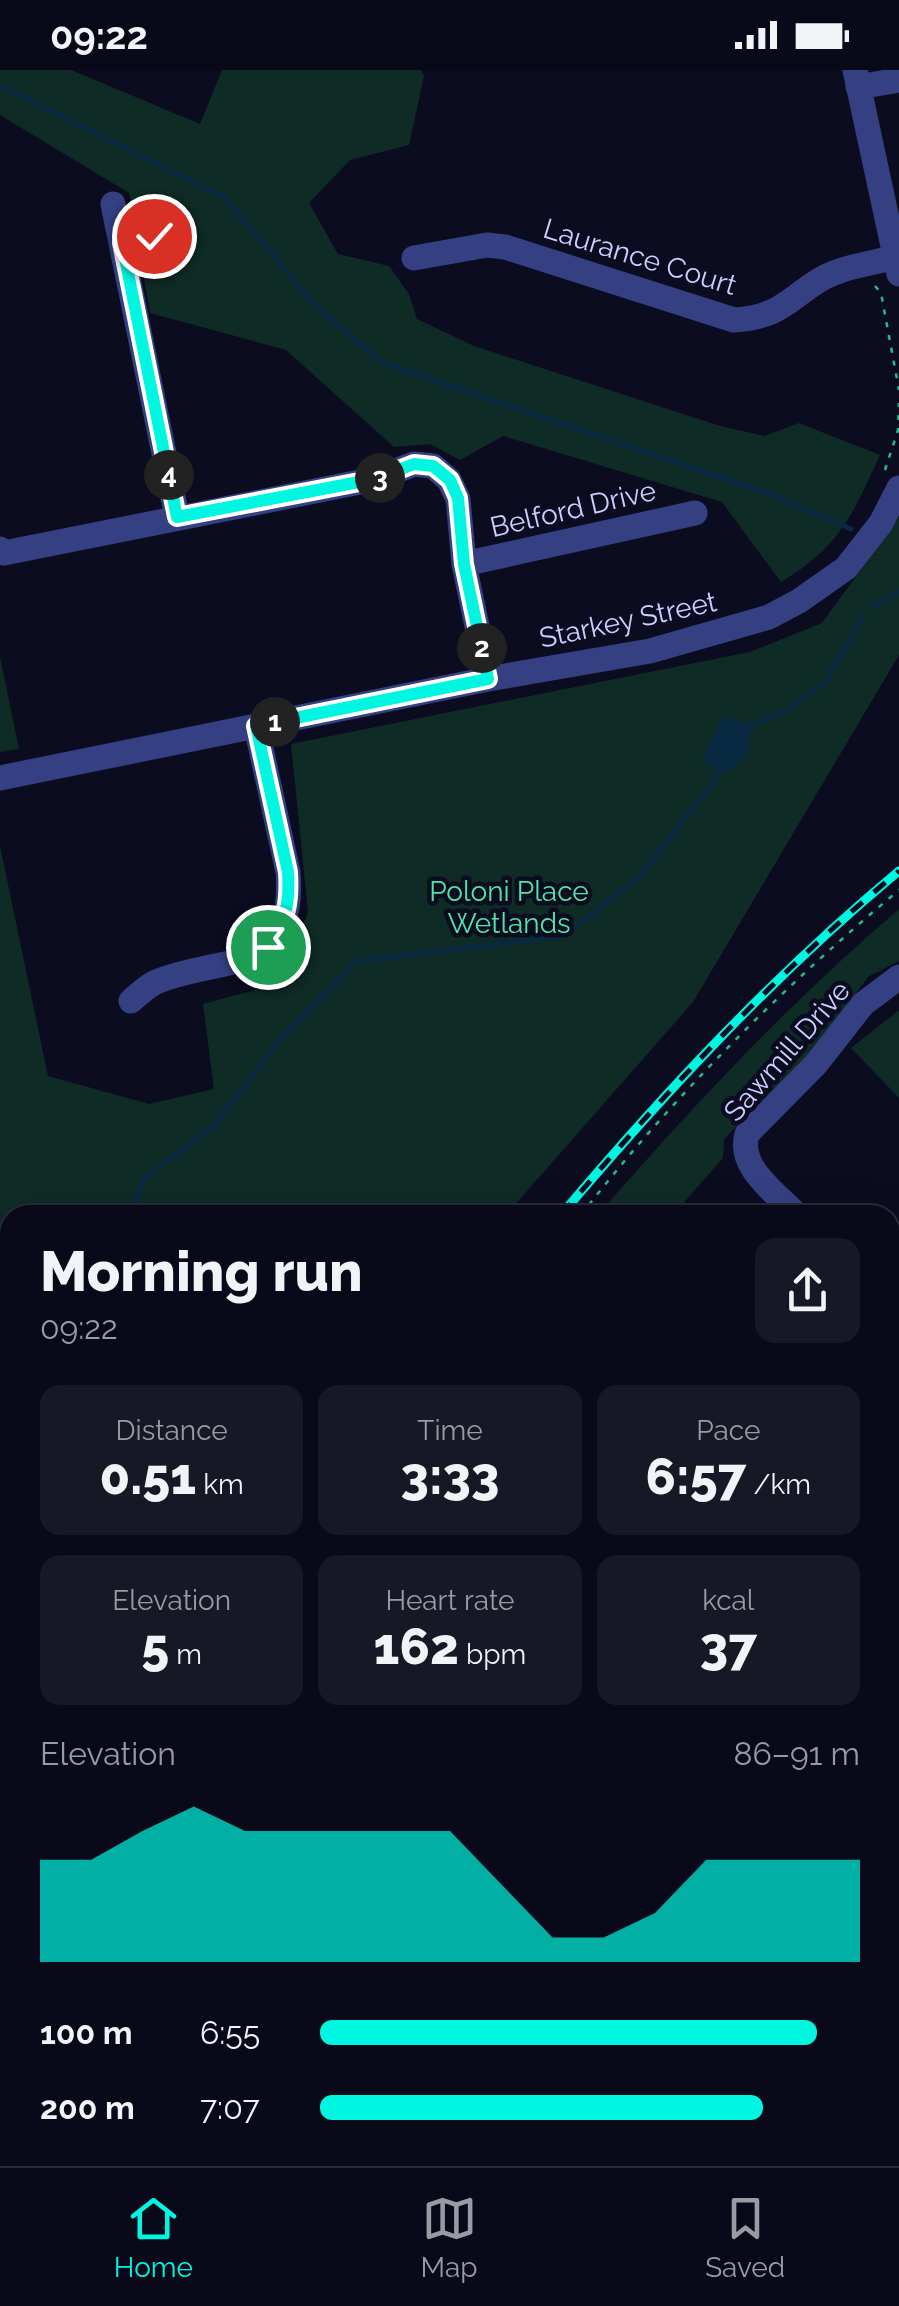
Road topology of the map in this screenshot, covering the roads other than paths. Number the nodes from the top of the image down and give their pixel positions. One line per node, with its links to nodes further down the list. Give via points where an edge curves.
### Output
1 (857, 79): 2 (street); 7 (street)
2 (899, 80)
3 (113, 204): 5 (street)
4 (154, 236): 5 (street)
5 (122, 243): 10 (street)
6 (414, 258): 7 (street, Laurance Court, via 505,247 734,320 784,309 820,280 867,265)
7 (897, 266)
8 (889, 485): 13 (street, Starkey Street, via 881,523 846,568 769,617 650,651)
9 (695, 512): 12 (street, Belford Drive)
10 (177, 517): 11 (street, Belford Drive, via 4,553); 12 (street, Belford Drive, via 375,479 414,464 433,466 458,498)
11 (0, 548)
12 (464, 564): 13 (street, Belford Drive)
13 (488, 679): 14 (street, Starkey Street)
14 (256, 726): 15 (street, Starkey Street); 17 (street, via 288,872 284,924 268,947 240,962 155,982)
15 (0, 778)
16 (899, 977): 18 (street, Sawmill Drive, via 863,1004 816,1064 746,1134 745,1160)
17 (130, 1001)
18 (788, 1205)

